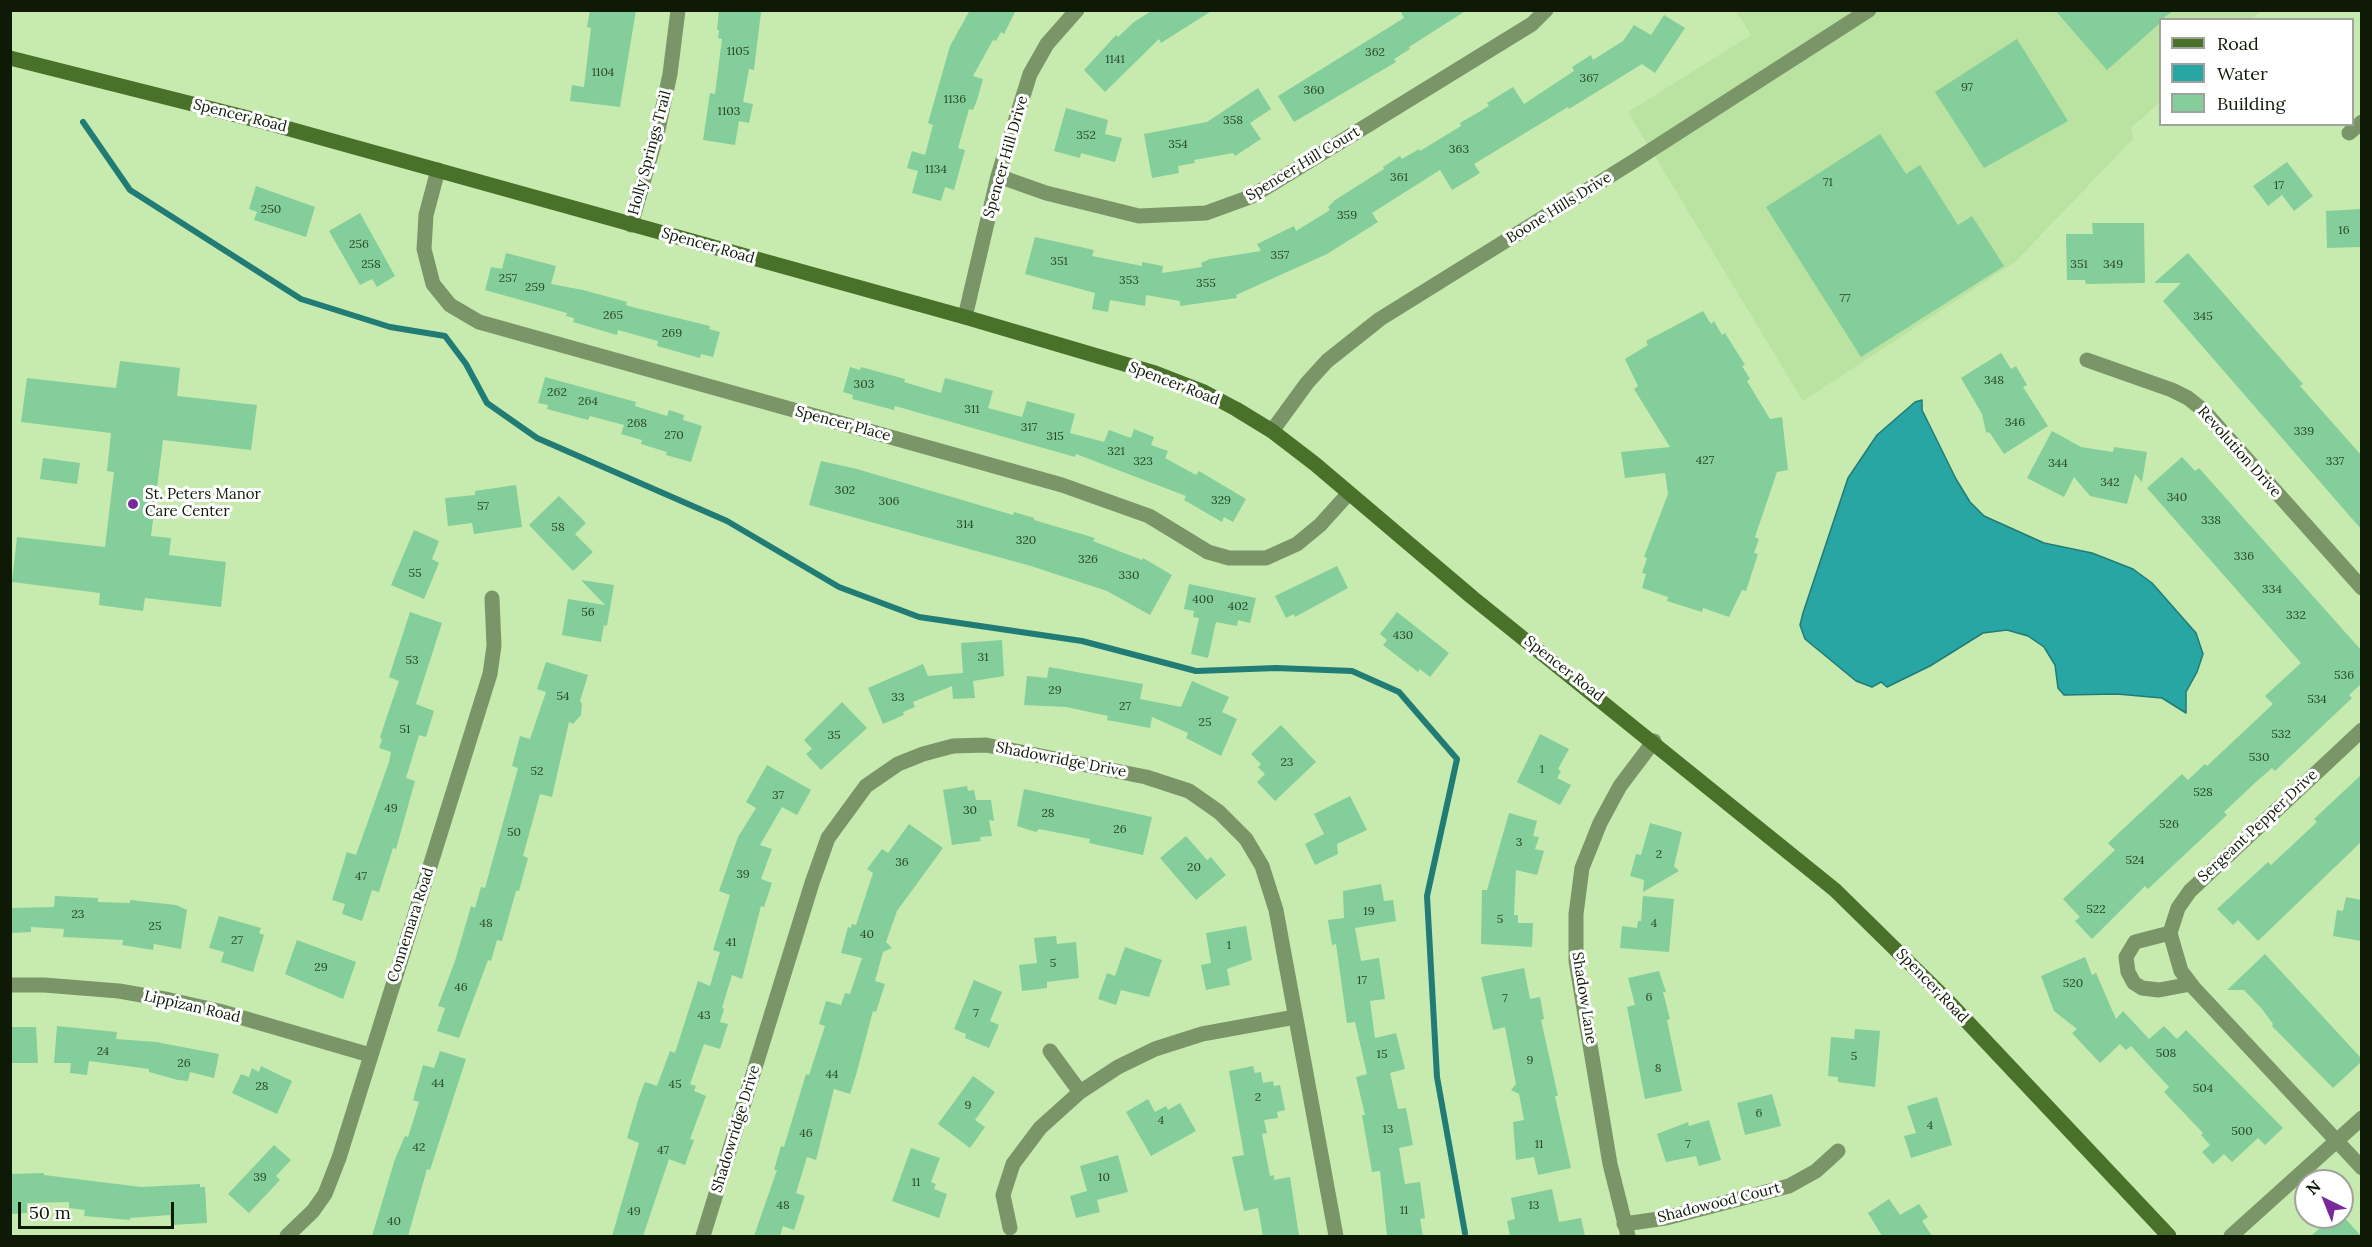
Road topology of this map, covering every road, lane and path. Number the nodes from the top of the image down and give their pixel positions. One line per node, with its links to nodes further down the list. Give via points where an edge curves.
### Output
1 (678, 10): 10 (street, Holly Springs Trail, via 658,130)
2 (1077, 10): 9 (street, Spencer Hill Drive, via 1047,44 1030,74)
3 (1546, 10): 9 (street, Spencer Hill Court, via 1532,24 1272,184 1250,197 1206,213 1139,216 1046,193)
4 (1869, 10): 13 (street, Boone Hills Drive, via 1380,319 1327,361)
5 (10, 58): 8 (main road, Spencer Road)
6 (2361, 122): 7 (street)
7 (2349, 133)
8 (438, 170): 10 (main road, Spencer Road); 14 (street, Spencer Place, via 426,215 424,249 433,284 450,305 479,322 1062,485 1149,516 1208,552 1229,558 1266,558 1297,544)
9 (998, 176): 11 (street, Spencer Hill Drive)
10 (631, 225): 11 (main road, Spencer Road)
11 (965, 317): 13 (main road, Spencer Road, via 1155,373 1204,392)
12 (2087, 360): 15 (street, Revolution Drive, via 2172,390 2196,404)
13 (1272, 431): 14 (main road, Spencer Road)
14 (1349, 493): 18 (main road, Spencer Road)
15 (2361, 588)
16 (492, 598): 24 (street, Connemara Road, via 494,646 490,674)
17 (2361, 730): 19 (street, Sergeant Pepper Drive, via 2190,891 2178,908)
18 (1654, 741): 31 (street, Shadow Lane, via 1620,786 1600,823 1582,868 1576,914 1576,961 1610,1164); 35 (main road, Spencer Road, via 1798,858 1875,927)
19 (2170, 933): 20 (street, via 2181,970); 20 (street, via 2135,942 2126,957 2128,972 2142,988 2159,990)
20 (2191, 984): 27 (street)
21 (10, 985): 24 (street, Lippizan Road, via 119,991 170,1000)
22 (1295, 1017): 25 (street, via 1202,1034 1155,1049); 33 (street, Shadowridge Drive, via 1276,910 1262,866 1226,819 1189,791 1146,777 986,745 953,746 923,754 898,764 866,786 828,838); 34 (street, Shadowridge Drive)
23 (1050, 1051): 25 (street)
24 (370, 1055): 32 (street, Connemara Road, via 325,1194)
25 (1080, 1092): 30 (street, via 1040,1128 1012,1164 1003,1195)
26 (2361, 1118): 27 (street)
27 (2336, 1142): 29 (street); 36 (street)
28 (1838, 1151): 31 (street, Shadowood Court, via 1816,1171 1789,1186)
29 (2361, 1168)
30 (1010, 1228)
31 (1626, 1230)
32 (287, 1236)
33 (703, 1236)
34 (1336, 1236)
35 (2169, 1236)
36 (2231, 1236)

